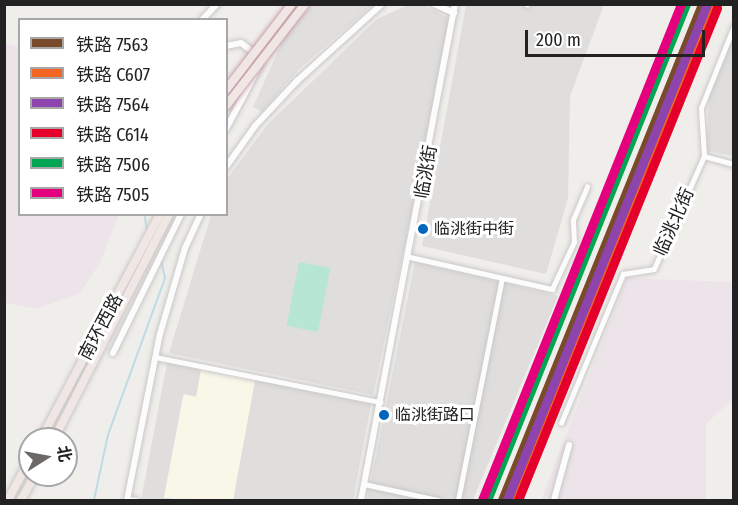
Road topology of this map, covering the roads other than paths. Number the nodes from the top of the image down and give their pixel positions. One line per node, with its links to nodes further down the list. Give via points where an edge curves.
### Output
1 (217, 4): 8 (street)
2 (292, 4): 11 (highway, bridge)
3 (305, 4): 12 (highway, bridge)
4 (382, 4): 15 (street, via 297,81 255,126)
5 (434, 4): 7 (street)
6 (456, 4): 7 (street, 临洮街)
7 (454, 13): 23 (street, 临洮街)
8 (204, 18)
9 (734, 26): 14 (street, 临洮北街, via 701,108)
10 (228, 46): 13 (street, via 248,46 260,64)
11 (228, 87)
12 (228, 103)
13 (228, 125)
14 (704, 156): 16 (street); 28 (street, 临洮北街, via 654,269 623,274)
15 (228, 164)
16 (734, 164)
17 (587, 187): 24 (street, via 573,220 574,242 552,290)
18 (159, 216): 22 (highway, 南环西路)
19 (168, 216): 22 (highway, 南环西路)
20 (180, 216): 25 (street)
21 (200, 216): 26 (street, via 185,248)
22 (146, 252): 29 (highway, 南环西路); 30 (highway, 南环西路)
23 (410, 257): 24 (street); 27 (street, 临洮街)
24 (502, 278): 41 (street)
25 (113, 353)
26 (155, 357): 27 (street); 35 (street)
27 (381, 402): 33 (street, 临洮街)
28 (561, 423)
29 (48, 427)
30 (60, 427)
31 (569, 445): 42 (street)
32 (18, 482): 36 (highway)
33 (364, 484): 39 (street, 临洮街); 40 (street)
34 (29, 487): 37 (highway)
35 (127, 500): 38 (street)
36 (8, 501)
37 (21, 501)
38 (136, 501)
39 (361, 501)
40 (438, 501)
41 (458, 501)
42 (554, 501)

